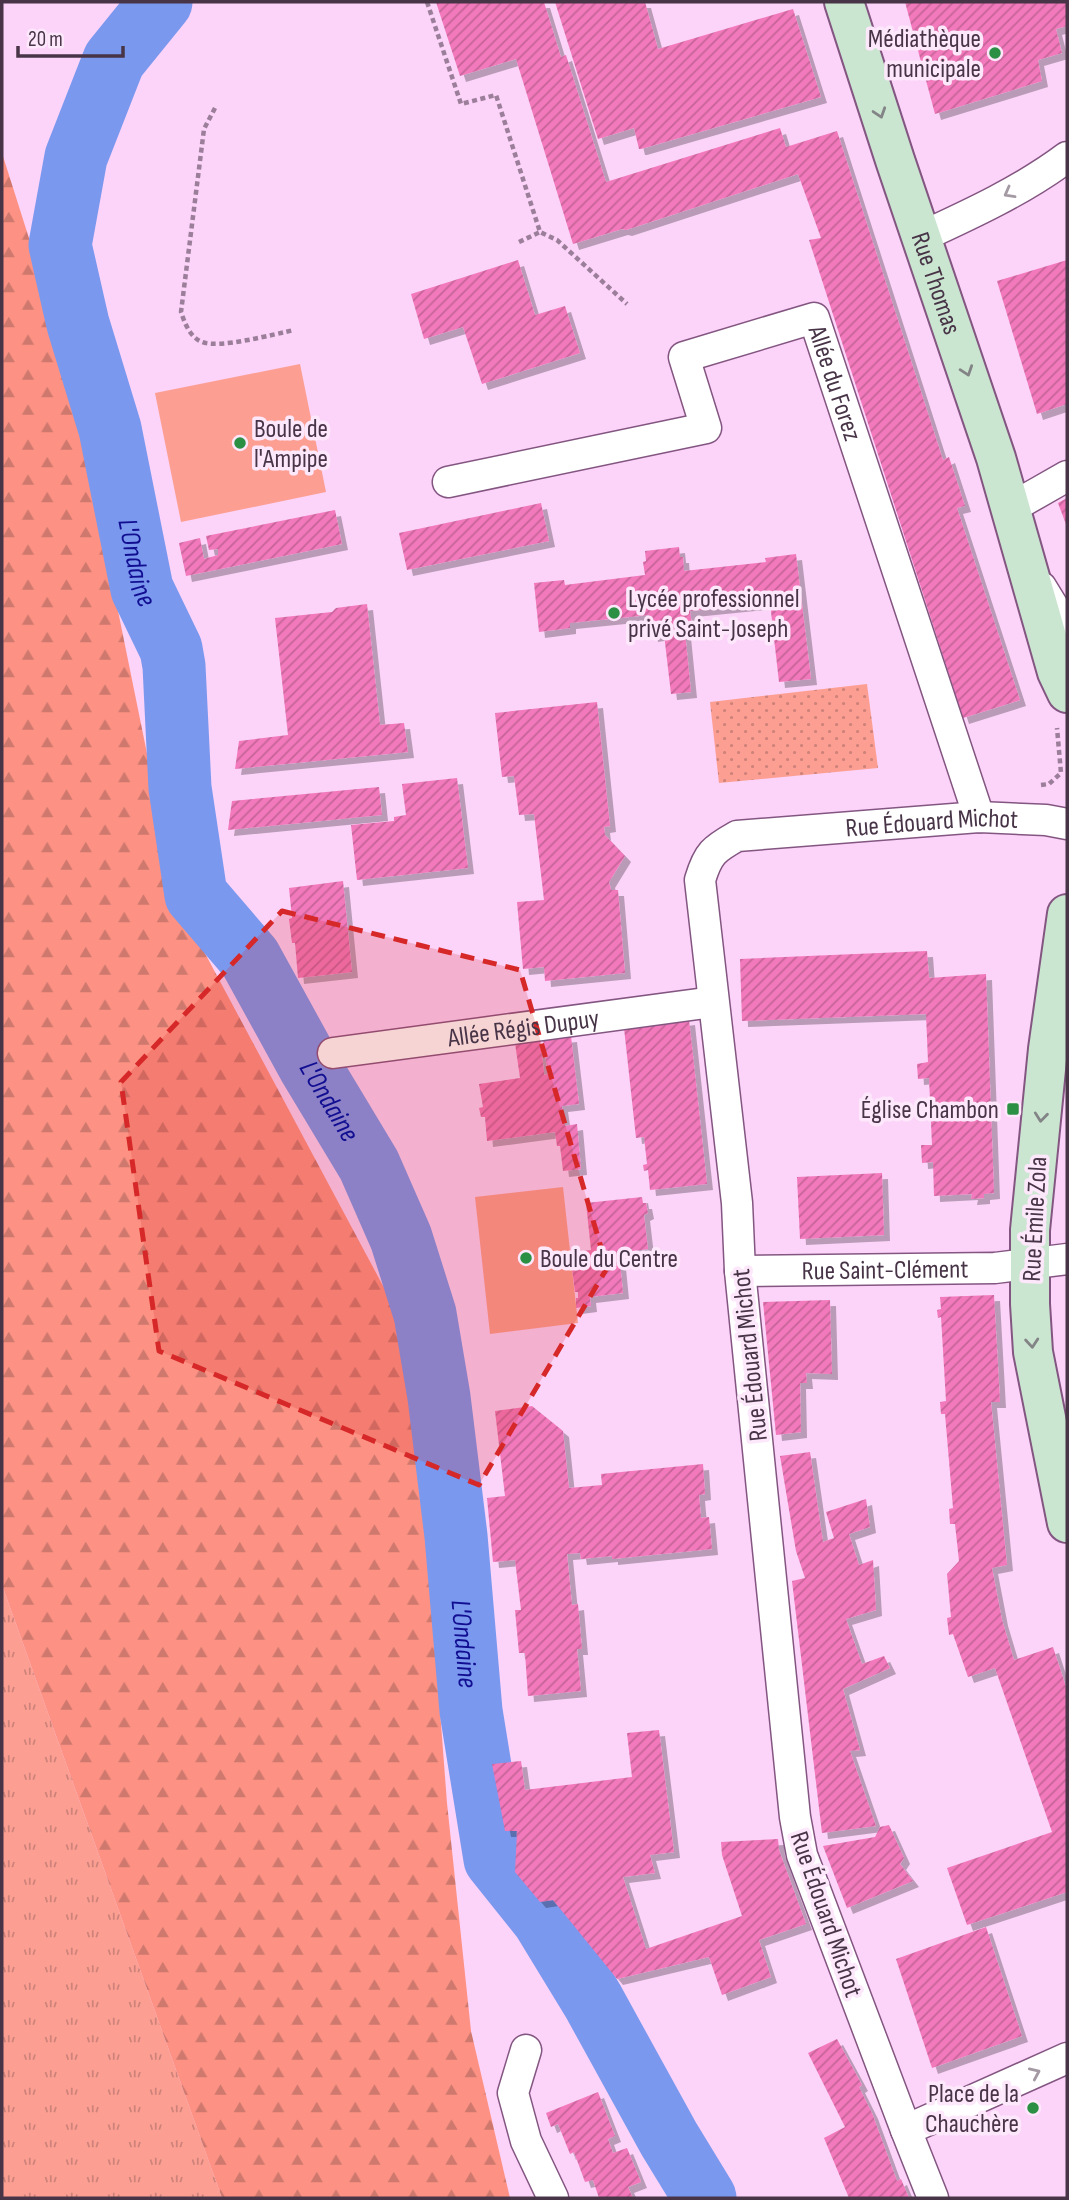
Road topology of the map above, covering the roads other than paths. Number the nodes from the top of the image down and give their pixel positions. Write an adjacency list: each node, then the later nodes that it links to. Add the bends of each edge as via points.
1 (844, 2): 3 (main road, Rue Thomas, one-way to 3)
2 (1067, 157): 3 (street, one-way to 3, via 1046,173)
3 (921, 237): 6 (main road, Rue Thomas, one-way to 6)
4 (1067, 476): 6 (street)
5 (448, 481): 10 (street, Allée du Forez, via 706,428 684,357 814,318)
6 (1011, 508): 7 (main road, Rue Thomas)
7 (1027, 566): 8 (street); 9 (main road)
8 (1067, 629)
9 (1067, 693)
10 (979, 817): 11 (street, Rue Édouard Michot); 13 (street, Rue Édouard Michot, via 737,836 714,849 700,880)
11 (1067, 824)
12 (1067, 914): 16 (main road, Rue Émile Zola, one-way to 16, via 1048,1049)
13 (713, 1002): 14 (street, Allée Régis Dupuy); 17 (street, Rue Édouard Michot, via 737,1203)
14 (333, 1053)
15 (1067, 1259): 16 (street, Rue Saint-Clément)
16 (1030, 1263): 17 (street, Rue Saint-Clément, via 995,1268); 18 (main road, Rue Émile Zola, one-way to 18, via 1033,1352)
17 (740, 1271): 21 (street, Rue Édouard Michot, via 802,1856)
18 (1067, 1523)
19 (526, 2050): 22 (street, via 513,2093 526,2141)
20 (1067, 2058): 21 (street, one-way to 20)
21 (906, 2130): 23 (street, Rue Édouard Michot)
22 (553, 2198)
23 (933, 2198)

